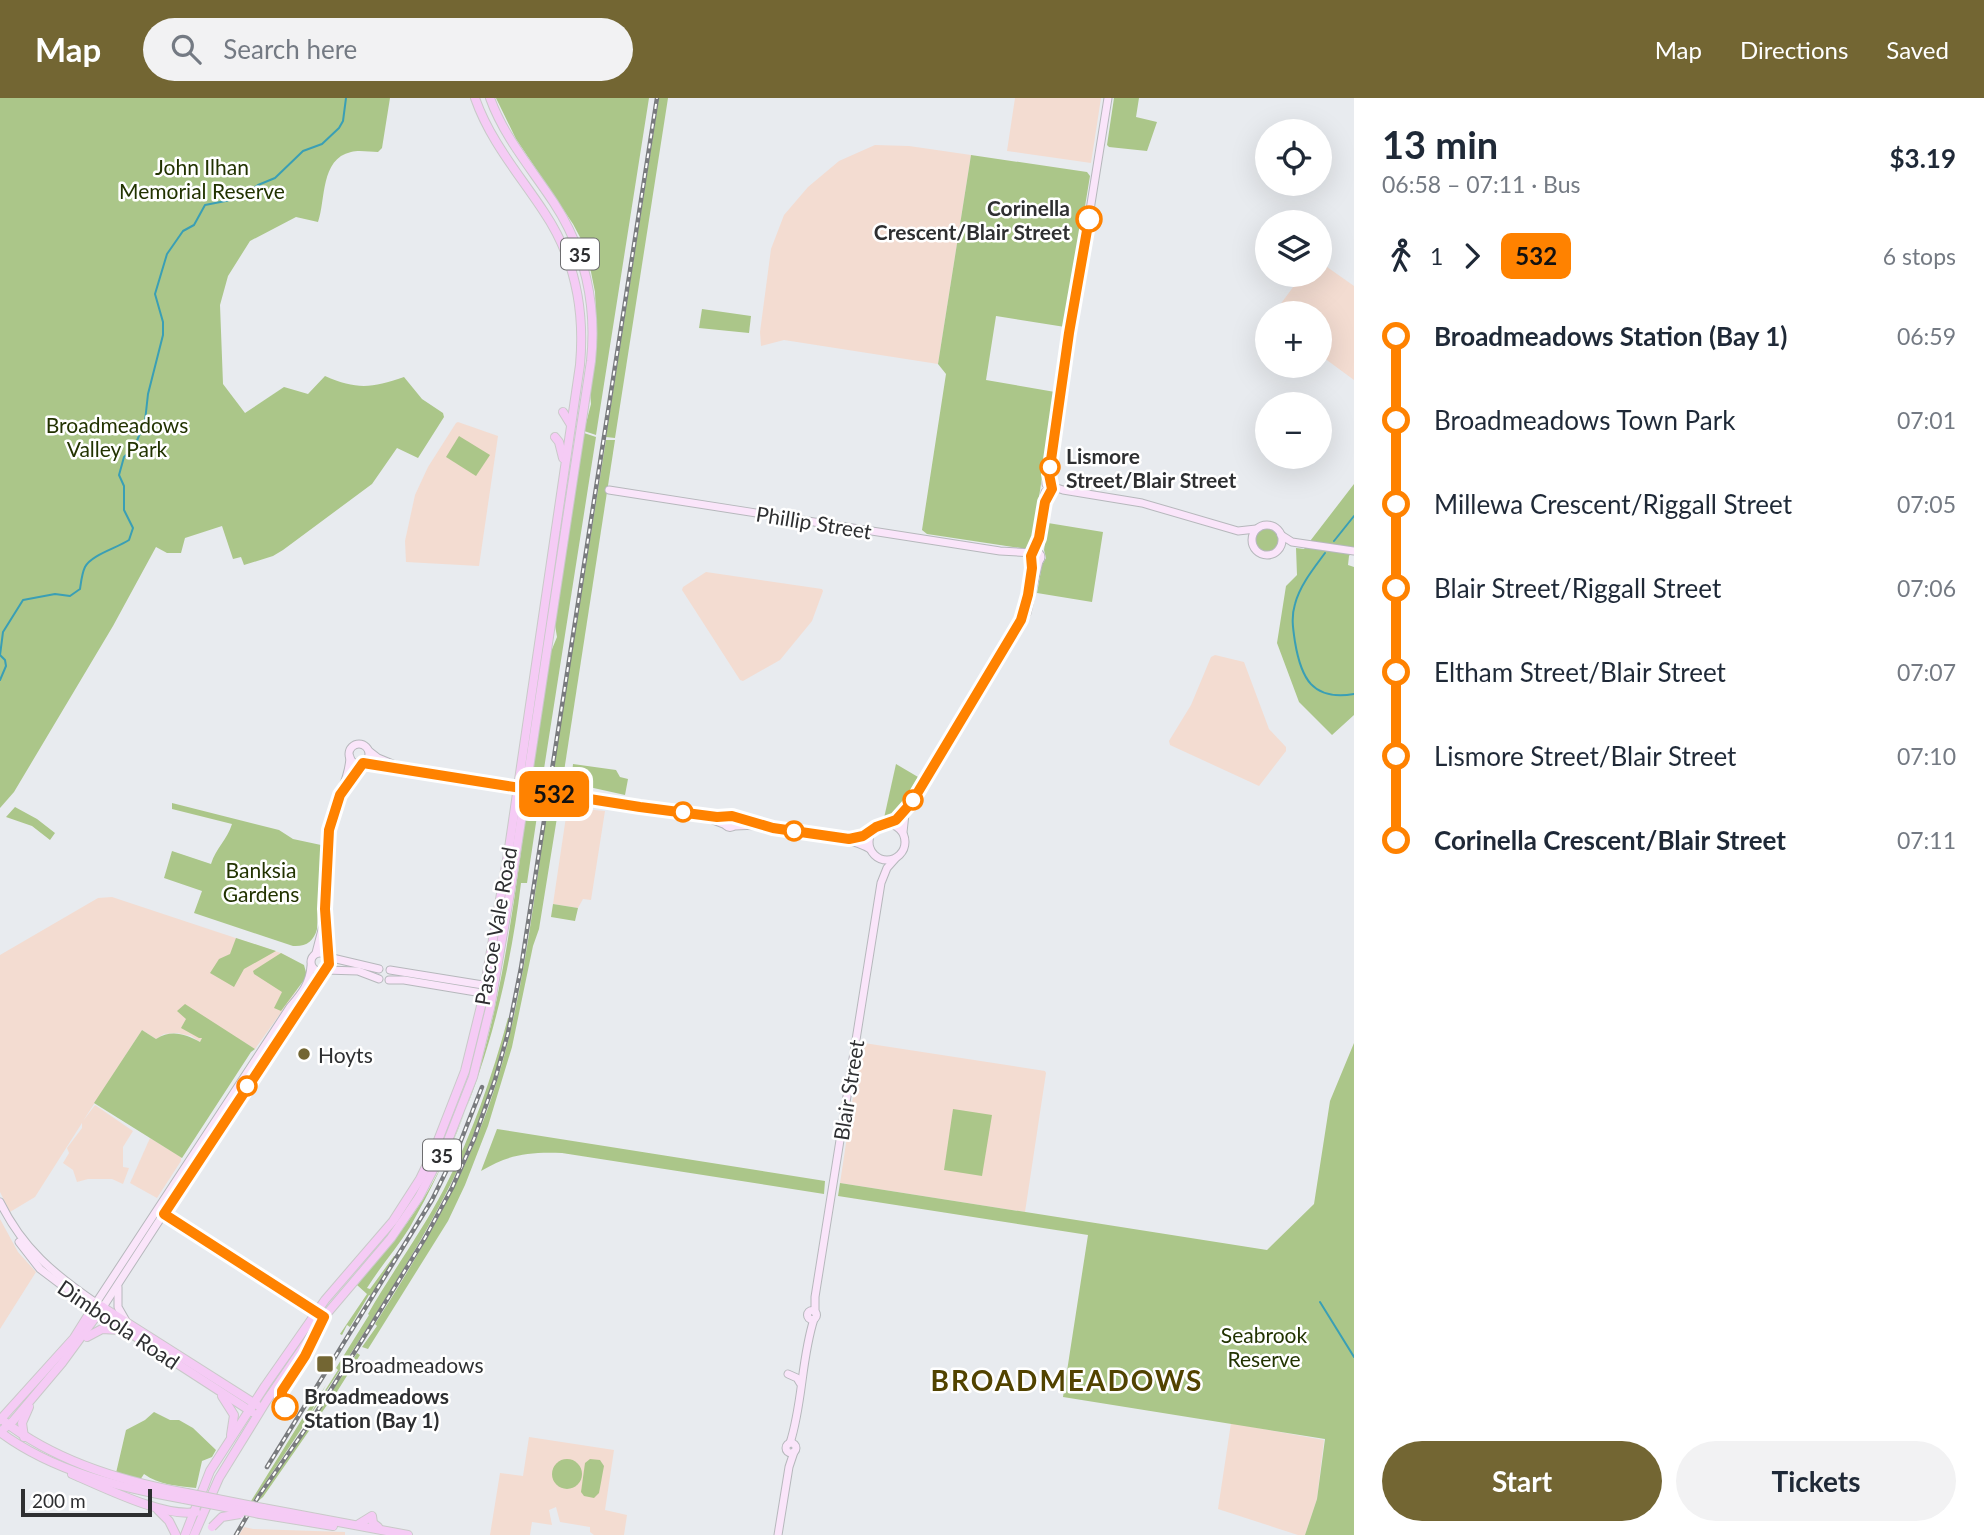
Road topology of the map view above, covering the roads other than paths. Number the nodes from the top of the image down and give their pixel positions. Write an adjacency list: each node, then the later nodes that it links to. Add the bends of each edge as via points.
1 (475, 98): 5 (main road, Pascoe Vale Road / 35, via 500,149 554,226 572,268 582,336)
2 (489, 98): 18 (main road, Pascoe Vale Road / 35, via 509,138 569,229 587,278 592,308 591,361)
3 (1108, 98): 8 (street)
4 (563, 412): 5 (main road)
5 (571, 425): 7 (main road, Pascoe Vale Road / 35)
6 (555, 437): 7 (main road)
7 (564, 468): 19 (main road, Pascoe Vale Road / 35)
8 (1049, 488): 11 (street, via 1142,503); 17 (street)
9 (609, 490): 17 (street, Phillip Street)
10 (1256, 529): 11 (street); 12 (street, via 1272,526); 13 (street)
11 (1238, 531): 13 (street)
12 (1281, 535): 14 (street); 15 (street)
13 (1252, 544): 15 (street, via 1266,556)
14 (1303, 544): 15 (street); 16 (street)
15 (1280, 549)
16 (1354, 551)
17 (1035, 556): 25 (street, via 1021,620)
18 (541, 695): 19 (main road, via 535,696); 33 (main road, Pascoe Vale Road / 35)
19 (524, 746): 34 (main road, Pascoe Vale Road / 35)
20 (369, 751): 21 (street, via 355,745); 22 (street); 23 (street)
21 (350, 757): 22 (street); 24 (street)
22 (363, 763): 23 (street); 24 (street)
23 (414, 772): 29 (street, bridge)
24 (340, 795): 35 (street, via 329,830)
25 (912, 802): 26 (street); 28 (street)
26 (888, 824): 27 (street); 28 (street)
27 (872, 832): 29 (street); 30 (street)
28 (902, 832): 31 (street, via 904,849)
29 (849, 839): 30 (street)
30 (872, 852): 31 (street, via 884,860); 32 (street, Blair Street, via 880,867)
31 (895, 859): 32 (street, Blair Street)
32 (881, 883): 81 (street, Blair Street)
33 (510, 893): 34 (main road); 44 (main road, Pascoe Vale Road / 35)
34 (499, 901): 44 (main road, Pascoe Vale Road / 35)
35 (325, 909): 36 (street); 37 (street)
36 (316, 953): 37 (street); 38 (street)
37 (328, 957): 39 (street); 40 (street)
38 (311, 966): 40 (street); 46 (street, via 306,987)
39 (379, 969): 41 (street); 42 (street)
40 (324, 970): 42 (street, via 358,971); 46 (street)
41 (390, 970): 43 (street); 44 (street)
42 (379, 979): 43 (street)
43 (389, 980): 44 (street)
44 (489, 990): 62 (main road, Pascoe Vale Road / 35, via 459,1089 420,1179 393,1221 325,1300)
45 (2, 1206): 47 (street, Dimboola Road)
46 (160, 1211): 48 (street); 49 (street)
47 (45, 1269): 50 (street, Dimboola Road); 51 (street, Dimboola Road)
48 (119, 1283): 52 (street); 53 (street, via 117,1304)
49 (108, 1284): 50 (street, via 94,1293); 52 (street)
50 (77, 1290): 52 (street, Dimboola Road)
51 (80, 1299): 52 (street, Dimboola Road); 54 (street)
52 (98, 1308): 53 (main road, Dimboola Road); 54 (main road); 55 (main road, Dimboola Road); 56 (main road)
53 (126, 1321): 62 (main road, Dimboola Road)
54 (82, 1327): 57 (main road)
55 (127, 1332): 56 (main road, via 102,1329); 58 (main road, Dimboola Road)
56 (81, 1341): 57 (main road)
57 (54, 1369): 59 (main road); 61 (main road)
58 (216, 1389): 62 (main road, Dimboola Road); 67 (main road, via 234,1415)
59 (35, 1395): 64 (main road); 66 (main road, via 22,1423)
60 (0, 1408): 61 (main road)
61 (12, 1408): 63 (main road)
62 (256, 1409): 67 (main road, Pascoe Vale Road / 35); 72 (main road, Pascoe Vale Road / 35)
63 (0, 1419): 64 (main road)
64 (9, 1425): 65 (main road); 66 (main road)
65 (0, 1432): 69 (main road)
66 (24, 1437): 68 (main road)
67 (229, 1441): 75 (main road, Pascoe Vale Road / 35)
68 (49, 1449): 70 (main road); 71 (main road, via 120,1478)
69 (40, 1457): 70 (main road); 73 (main road, via 58,1469)
70 (78, 1471): 71 (main road, via 123,1486)
71 (185, 1496): 74 (main road, bridge)
72 (208, 1501): 75 (main road); 80 (main road, Pascoe Vale Road / 35)
73 (151, 1506): 75 (main road); 78 (main road)
74 (262, 1511): 76 (main road, bridge, via 227,1515); 77 (main road); 77 (main road)
75 (192, 1513): 79 (main road, Pascoe Vale Road / 35)
76 (210, 1531)
77 (406, 1534)
78 (176, 1535)
79 (185, 1535)
80 (194, 1535)
81 (778, 1535)

